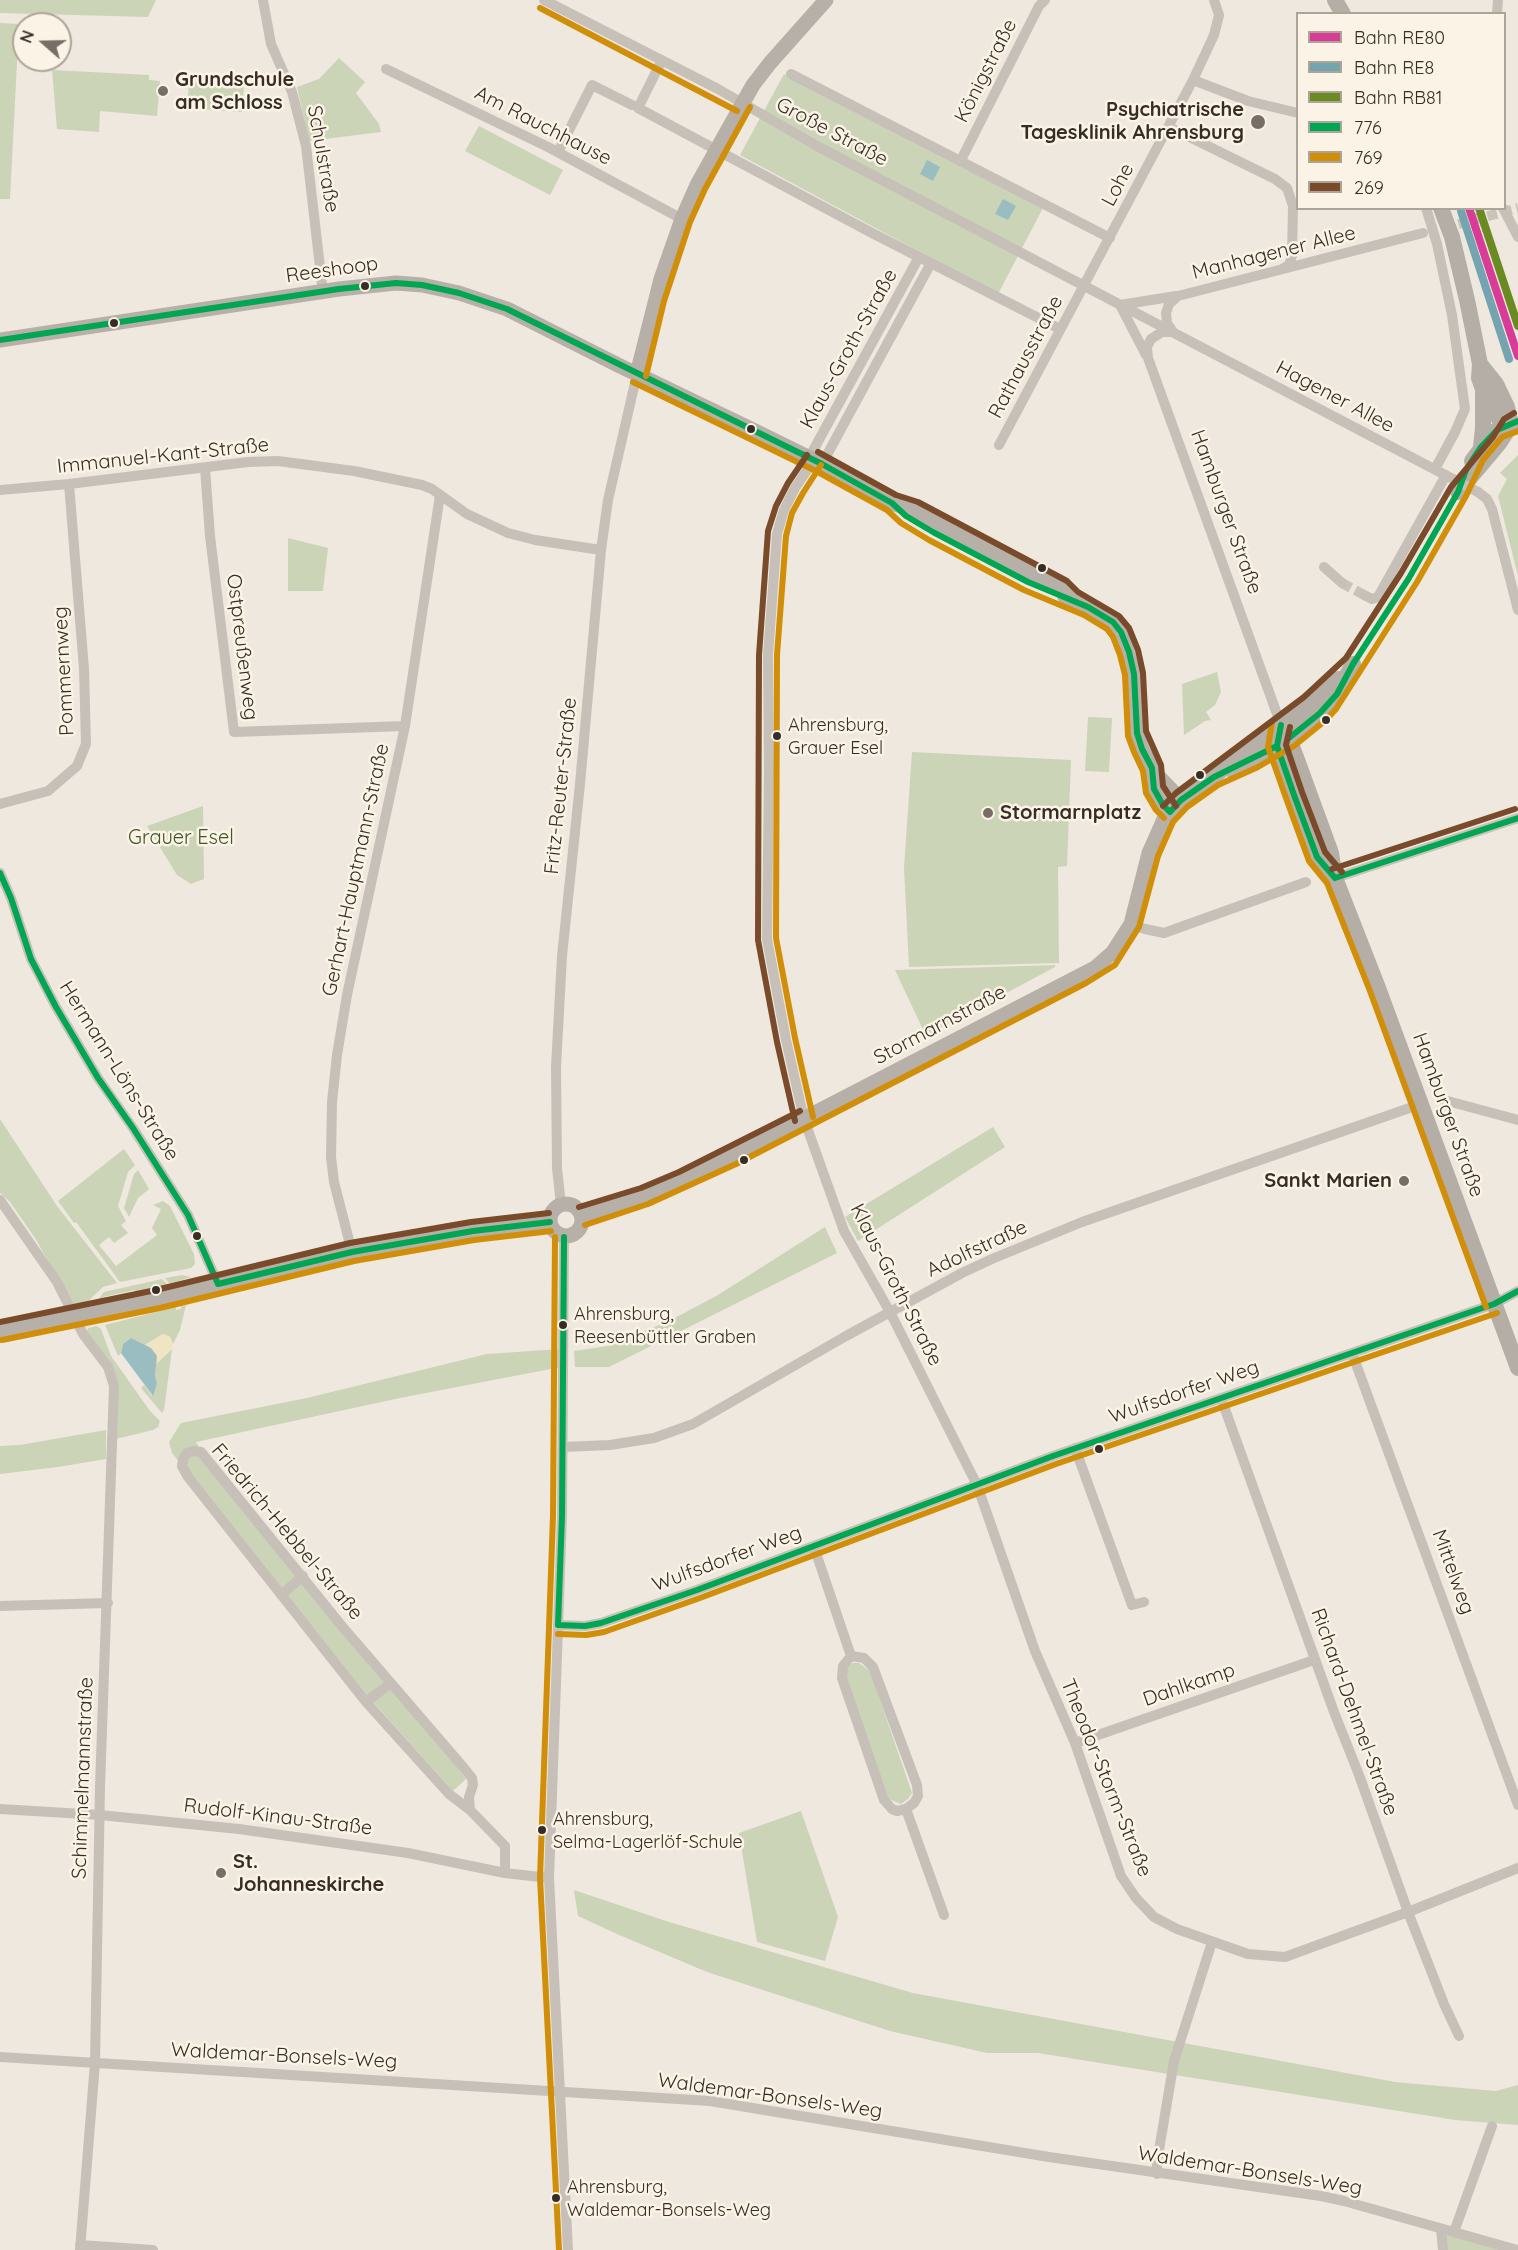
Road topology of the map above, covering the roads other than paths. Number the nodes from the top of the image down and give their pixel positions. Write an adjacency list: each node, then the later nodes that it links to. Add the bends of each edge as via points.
1 (263, 0): 27 (street, Schulstraße, via 271,44 292,92 306,146)
2 (544, 0): 6 (street, Große Straße)
3 (1214, 0): 9 (street, Lohe, via 1219,15 1214,35)
4 (824, 1): 10 (street, via 770,63)
5 (1042, 3): 16 (street, Königstraße)
6 (662, 60): 10 (street, Große Straße); 14 (street, via 638,108)
7 (386, 69): 15 (street, Am Rauchhause)
8 (791, 74): 16 (street, Große Straße)
9 (1193, 80): 12 (street, via 1248,101); 13 (street, Lohe)
10 (742, 103): 14 (street); 26 (street, Große Straße)
11 (632, 105): 15 (street, via 592,85)
12 (1296, 113)
13 (1169, 127): 17 (street, via 1275,178); 23 (street, Lohe)
14 (716, 150): 20 (street); 24 (street)
15 (558, 152): 20 (street, Am Rauchhause)
16 (961, 160): 23 (street, Große Straße)
17 (1295, 195): 25 (street, via 1292,259)
18 (1426, 210): 21 (street)
19 (1504, 210): 22 (street)
20 (682, 219): 35 (street, via 661,279)
21 (1430, 229): 25 (street, Manhagener Allee); 34 (main road, via 1456,251); 42 (street, via 1452,315 1465,409)
22 (1516, 231)
23 (1110, 238): 26 (street, Lohe)
24 (926, 261): 30 (street); 40 (street, Klaus-Groth-Straße)
25 (1282, 269): 28 (street, Manhagener Allee)
26 (1086, 287): 29 (street, Große Straße); 30 (street, Rathausstraße)
27 (323, 293): 32 (street, Reeshoop); 35 (street, Reeshoop, via 396,283 459,293 507,309)
28 (1182, 295): 29 (street); 31 (street, Manhagener Allee, via 1171,301 1166,313 1168,326)
29 (1120, 305): 31 (street, Hagener Allee); 33 (street, Hamburger Straße)
30 (1060, 329): 38 (street, Rathausstraße)
31 (1176, 334): 33 (street, via 1165,331 1154,336 1147,347); 42 (street, Hagener Allee)
32 (0, 340)
33 (1148, 358): 53 (street, Hamburger Straße)
34 (1480, 364): 36 (main road); 37 (main road, via 1500,391)
35 (637, 374): 40 (street, Reeshoop); 47 (street, Fritz-Reuter-Straße, via 608,500)
36 (1483, 389): 37 (main road, via 1499,418); 39 (main road)
37 (1511, 425): 39 (main road, via 1497,430); 39 (main road, via 1458,492)
38 (999, 445)
39 (1481, 447)
40 (815, 461): 54 (street, Reeshoop, via 1062,589 1113,622 1124,638 1134,674 1137,733); 65 (street, Klaus-Groth-Straße, via 795,488 777,534 768,655 767,939)
41 (205, 468): 44 (street, Immanuel-Kant-Straße); 46 (street, Immanuel-Kant-Straße, via 248,462 294,463 398,479); 52 (street, Ostpreußenweg, via 234,732)
42 (1435, 469): 43 (street, Hagener Allee)
43 (1450, 477): 50 (street, via 1378,597); 51 (street, Hagener Allee, bridge, via 1478,492 1492,509)
44 (69, 484): 45 (street, Immanuel-Kant-Straße); 56 (street, Pommernweg, via 86,744 77,766 48,791)
45 (0, 490)
46 (440, 495): 47 (street, Immanuel-Kant-Straße, via 467,514 508,533); 52 (street, Gerhart-Hauptmann-Straße)
47 (602, 550): 68 (street, Fritz-Reuter-Straße, via 562,956 556,1067)
48 (1324, 567): 49 (street)
49 (1342, 583)
50 (1364, 595)
51 (1518, 610)
52 (405, 726): 72 (street, Gerhart-Hauptmann-Straße, via 347,995 332,1102 334,1182)
53 (1282, 736): 55 (street, Stormarnstraße, via 1254,759 1214,777); 60 (main road, Hamburger Straße, via 1317,857)
54 (1152, 768): 55 (street); 57 (street, via 1154,789)
55 (1181, 800): 57 (street, Stormarnstraße)
56 (0, 804)
57 (1170, 812): 62 (street, Stormarnstraße, via 1149,853)
58 (1518, 818): 60 (street)
59 (0, 873): 73 (street, Hermann-Löns-Straße, via 31,959 56,1007 188,1215)
60 (1335, 878): 64 (main road, Hamburger Straße)
61 (1305, 882): 62 (street, via 1164,933)
62 (1131, 924): 65 (street, Stormarnstraße, via 1108,958 1092,970)
63 (1440, 1099): 66 (street)
64 (1421, 1104): 75 (main road, Hamburger Straße); 76 (street, Adolfstraße, via 1082,1222 962,1273)
65 (804, 1119): 69 (street, Stormarnstraße, via 683,1180); 76 (street, Klaus-Groth-Straße, via 844,1231)
66 (1518, 1120)
67 (0, 1200): 77 (street, Schimmelmannstraße, via 57,1282)
68 (561, 1205): 69 (street, via 573,1206); 70 (street, via 552,1211)
69 (582, 1216): 71 (street, via 579,1230)
70 (550, 1222): 71 (street, via 555,1233); 72 (street)
71 (564, 1237): 82 (street)
72 (352, 1252): 73 (street)
73 (218, 1284): 77 (street)
74 (1518, 1291): 75 (street, Wulfsdorfer Weg)
75 (1494, 1304): 79 (street, Wulfsdorfer Weg); 80 (main road, Hamburger Straße)
76 (890, 1312): 82 (street, Adolfstraße, via 693,1424 654,1438); 84 (street, Klaus-Groth-Straße)
77 (74, 1318): 78 (street); 89 (street, Schimmelmannstraße, via 108,1367 114,1386)
78 (0, 1332)
79 (1352, 1353): 81 (street, Wulfsdorfer Weg); 97 (street, Mittelweg)
80 (1518, 1368)
81 (1221, 1398): 83 (street, Wulfsdorfer Weg); 93 (street, Richard-Dehmel-Straße)
82 (563, 1447): 91 (street)
83 (1075, 1448): 84 (street, Wulfsdorfer Weg); 88 (street, via 1132,1605)
84 (977, 1485): 85 (street, Wulfsdorfer Weg); 96 (street, Theodor-Storm-Straße, via 1035,1651)
85 (814, 1547): 91 (street, Wulfsdorfer Weg, via 601,1623); 92 (street)
86 (303, 1576): 87 (street); 87 (street, Friedrich-Hebbel-Straße, via 201,1452 187,1453 182,1466 188,1477); 94 (street, Friedrich-Hebbel-Straße)
87 (281, 1595): 95 (street, Friedrich-Hebbel-Straße)
88 (1144, 1602)
89 (108, 1603): 90 (street); 101 (street, Schimmelmannstraße)
90 (0, 1606)
91 (558, 1625): 104 (street)
92 (851, 1656): 99 (street, via 843,1666 842,1678 884,1800 892,1809); 99 (street, via 864,1658 873,1667 917,1785 918,1796)
93 (1314, 1660): 96 (street, Dahlkamp); 105 (street, Richard-Dehmel-Straße)
94 (391, 1683): 95 (street); 100 (street, Friedrich-Hebbel-Straße, via 472,1778)
95 (366, 1702): 100 (street, Friedrich-Hebbel-Straße, via 449,1794)
96 (1075, 1743): 107 (street, Theodor-Storm-Straße, via 1121,1876 1136,1898 1154,1917)
97 (1518, 1805)
98 (0, 1809): 101 (street, Rudolf-Kinau-Straße)
99 (906, 1809): 106 (street)
100 (470, 1810): 103 (street, Friedrich-Hebbel-Straße, via 505,1846)
101 (100, 1815): 103 (street, Rudolf-Kinau-Straße, via 324,1840); 110 (street, Schimmelmannstraße)
102 (1518, 1868): 105 (street, Theodor-Storm-Straße)
103 (505, 1873): 104 (street, Rudolf-Kinau-Straße)
104 (549, 1878): 111 (street)
105 (1408, 1912): 107 (street, Theodor-Storm-Straße, via 1284,1957 1248,1954); 108 (street, Richard-Dehmel-Straße)
106 (944, 1915)
107 (1212, 1942): 113 (street, via 1174,2061)
108 (1459, 2036)
109 (0, 2056): 110 (street, Waldemar-Bonsels-Weg)
110 (95, 2064): 111 (street, Waldemar-Bonsels-Weg); 116 (street, Schimmelmannstraße)
111 (561, 2091): 113 (street, Waldemar-Bonsels-Weg, via 710,2101); 118 (street)
112 (1492, 2126): 115 (street)
113 (1157, 2174): 114 (street, Waldemar-Bonsels-Weg, via 1321,2196)
114 (1441, 2229): 115 (street, Waldemar-Bonsels-Weg); 119 (street)
115 (1454, 2232): 120 (street, Waldemar-Bonsels-Weg)
116 (80, 2248): 117 (street)
117 (153, 2250)
118 (568, 2250)
119 (1443, 2250)
120 (1517, 2250)

